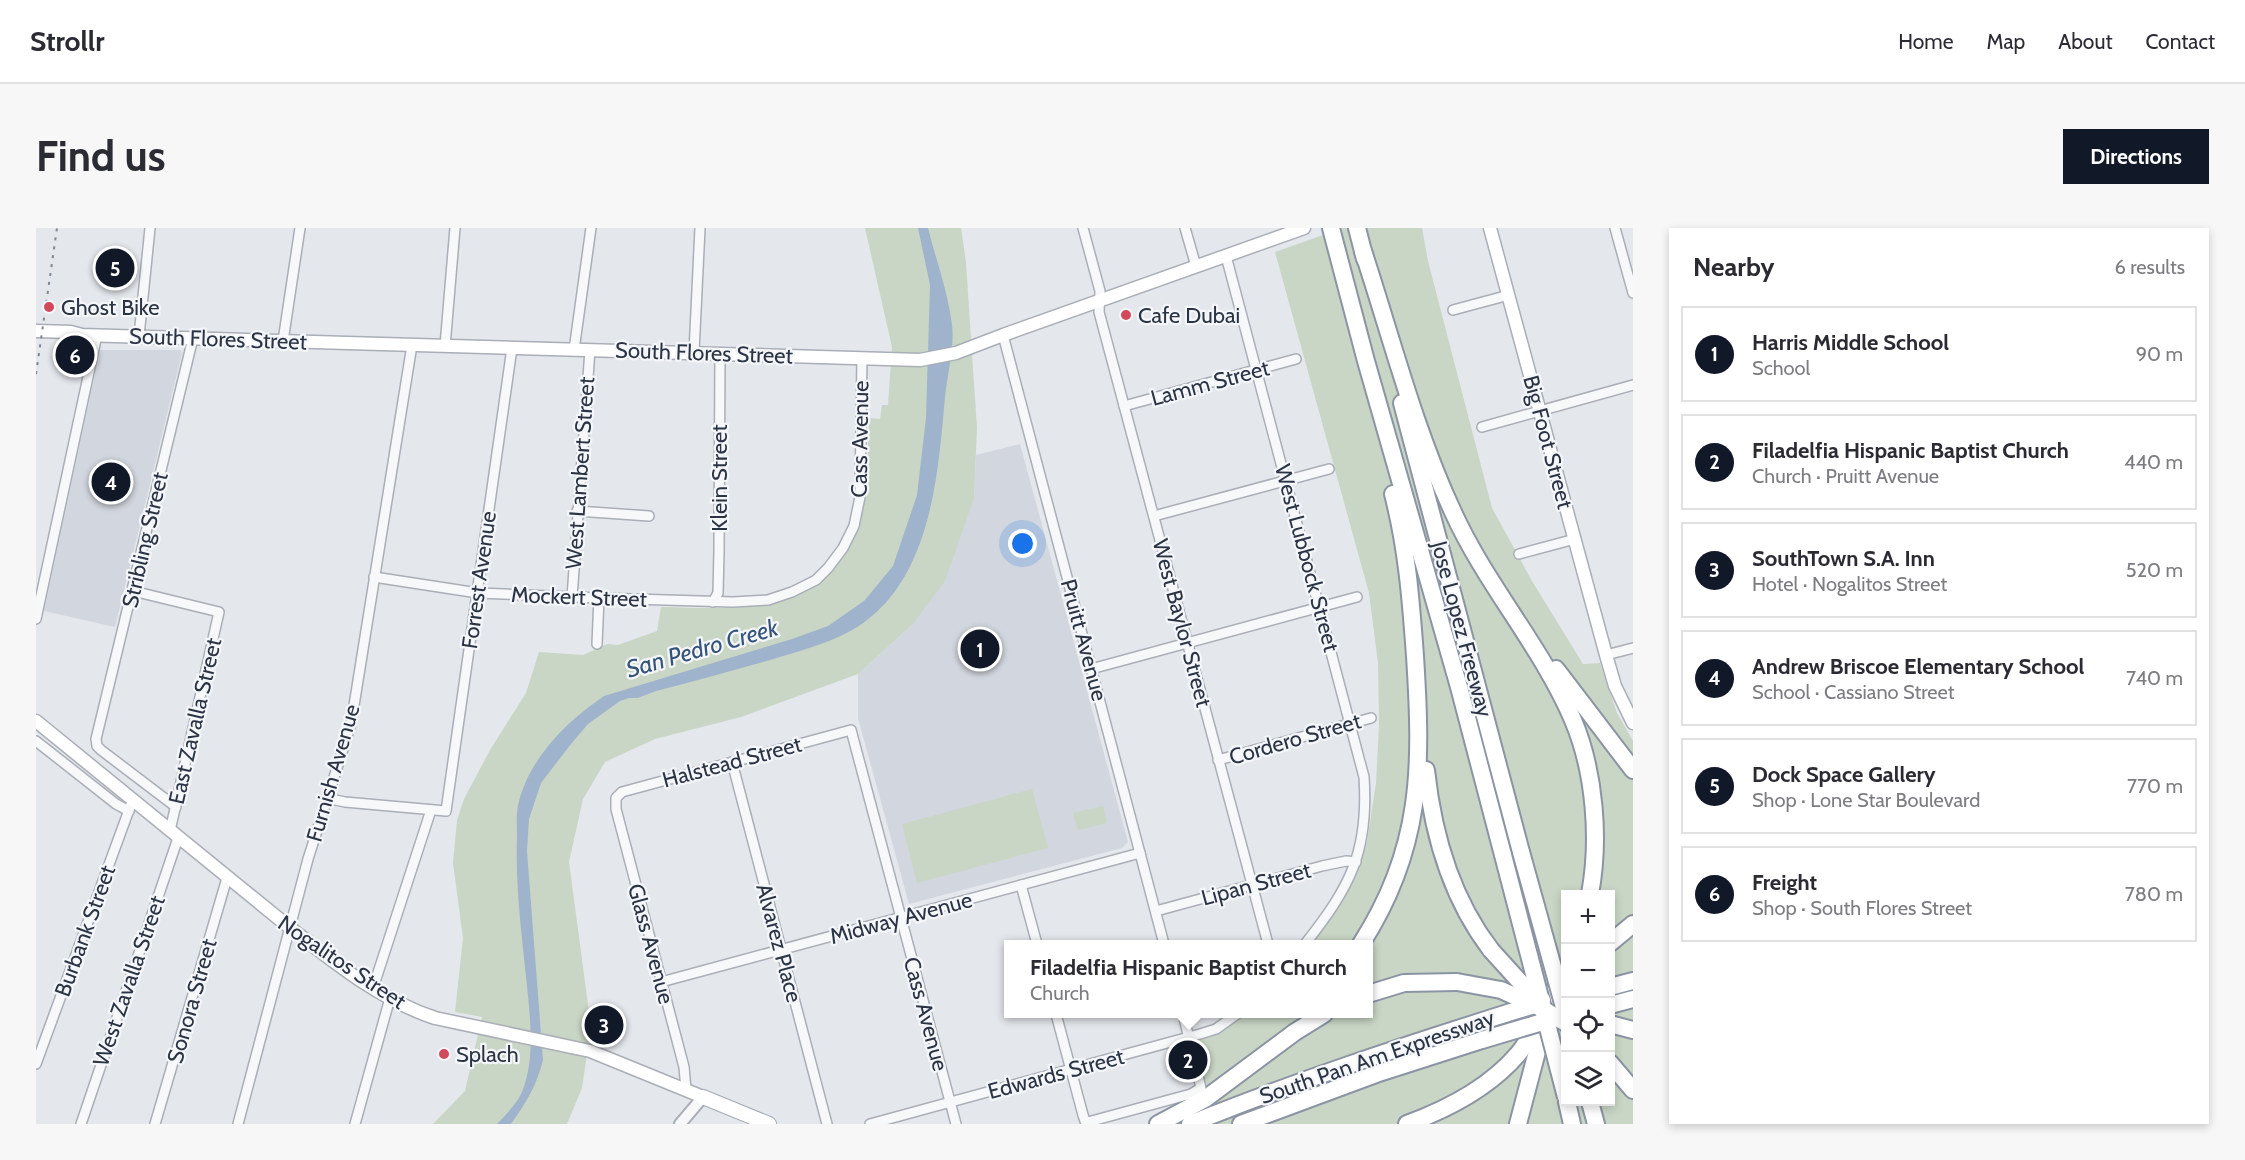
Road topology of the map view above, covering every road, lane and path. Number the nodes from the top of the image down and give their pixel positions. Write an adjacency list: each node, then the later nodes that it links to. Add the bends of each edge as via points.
1 (150, 228): 24 (street)
2 (300, 228): 27 (street)
3 (455, 228): 29 (street)
4 (591, 228): 31 (street)
5 (700, 228): 33 (street)
6 (1083, 228): 18 (street, West Baylor Street)
7 (1185, 228): 15 (street)
8 (1304, 228): 14 (main road, South Flores Street)
9 (1331, 228): 37 (highway)
10 (1357, 228): 13 (highway)
11 (1490, 228): 17 (main road, Big Foot Street)
12 (1615, 228): 16 (street)
13 (1363, 251): 55 (highway, via 1441,485 1466,539); 106 (highway, Jose Lopez Freeway, bridge)
14 (1226, 256): 15 (main road, South Flores Street); 38 (street, West Lubbock Street)
15 (1196, 266): 18 (main road, South Flores Street)
16 (1633, 293)
17 (1509, 295): 19 (street); 41 (main road, Big Foot Street)
18 (1100, 301): 23 (main road, South Flores Street); 40 (street, West Baylor Street, via 1099,312)
19 (1452, 310)
20 (36, 331): 21 (main road, South Flores Street)
21 (82, 335): 22 (main road, South Flores Street); 25 (main road, South Flores Street, via 70,339)
22 (97, 335): 24 (main road, South Flores Street); 59 (street)
23 (1003, 335): 35 (main road, South Flores Street, via 941,357 891,361); 64 (street, Pruitt Avenue)
24 (139, 336): 26 (main road, South Flores Street)
25 (36, 338)
26 (193, 339): 27 (main road, South Flores Street); 51 (street, Stribling Street)
27 (283, 340): 28 (main road, South Flores Street)
28 (412, 345): 29 (main road, South Flores Street); 50 (street, Furnish Avenue)
29 (444, 346): 30 (main road, South Flores Street)
30 (512, 348): 31 (main road, South Flores Street); 52 (street, Forrest Avenue)
31 (574, 350): 32 (main road, South Flores Street)
32 (590, 350): 33 (main road, South Flores Street); 45 (street, West Lambert Street)
33 (694, 352): 34 (main road, South Flores Street)
34 (720, 353): 35 (main road, South Flores Street); 57 (street, Klein Street, via 718,593)
35 (862, 358): 57 (street, Cass Avenue, via 860,497 854,526 843,548 816,580 780,597)
36 (1296, 359): 38 (street, Lamm Street)
37 (1366, 361): 65 (highway, via 1380,444 1407,557); 126 (highway, Jose Lopez Freeway, bridge, via 1459,687)
38 (1257, 370): 40 (street, Lamm Street); 44 (street, West Lubbock Street)
39 (1633, 386): 41 (street)
40 (1124, 406): 47 (street, West Baylor Street)
41 (1540, 411): 42 (street); 48 (main road, Big Foot Street)
42 (1482, 427)
43 (1329, 469): 44 (street)
44 (1286, 482): 47 (street); 58 (street, West Lubbock Street)
45 (577, 511): 46 (street); 53 (street, West Lambert Street)
46 (649, 516)
47 (1154, 516): 60 (street, West Baylor Street)
48 (1575, 539): 49 (street); 63 (main road, Big Foot Street)
49 (1519, 554)
50 (374, 577): 52 (street, Mockert Street); 75 (street, Furnish Avenue, via 351,724)
51 (132, 591): 78 (street, Stribling Street, via 97,741 101,750); 78 (street, East Zavalla Street, via 219,612)
52 (477, 593): 53 (street, Mockert Street); 79 (street, Forrest Avenue, via 446,811)
53 (572, 597): 56 (street, Mockert Street)
54 (1357, 597): 58 (street)
55 (1501, 597): 74 (highway); 87 (highway, via 1574,721 1584,752 1594,807)
56 (599, 598): 57 (street, Mockert Street); 61 (street, West Lambert Street)
57 (713, 602)
58 (1320, 607): 60 (street); 69 (street, West Lubbock Street)
59 (36, 619)
60 (1188, 642): 64 (street); 72 (street, West Baylor Street)
61 (597, 644)
62 (1633, 648): 63 (street)
63 (1606, 656): 68 (main road, Big Foot Street)
64 (1091, 669): 82 (street, Pruitt Avenue)
65 (1418, 703): 96 (highway, via 1419,769 1412,821 1389,891); 109 (highway, bridge, via 1438,840 1460,902 1474,928 1520,982 1543,1000)
66 (1371, 718): 69 (street, Cordero Street)
67 (36, 721): 77 (main road, Nogalitos Street)
68 (1633, 723)
69 (1351, 724): 72 (street, Cordero Street); 83 (street, West Lubbock Street, via 1366,799)
70 (851, 730): 73 (street, Halstead Street); 89 (street, Cass Avenue)
71 (36, 741): 80 (street)
72 (1218, 760): 86 (street, West Baylor Street)
73 (732, 762): 76 (street, Halstead Street, via 622,792); 98 (street, Alvarez Place)
74 (1633, 770)
75 (326, 798): 79 (street); 91 (street, Furnish Avenue)
76 (616, 798): 101 (street, Glass Avenue)
77 (133, 799): 80 (street, Burbank Street); 81 (main road, Nogalitos Street)
78 (176, 807): 81 (street, East Zavalla Street)
79 (431, 810): 103 (street)
80 (129, 812): 122 (street, Burbank Street)
81 (174, 835): 84 (main road, Nogalitos Street); 134 (street, West Zavalla Street)
82 (1140, 853): 85 (street, Midway Avenue); 88 (street, Pruitt Avenue)
83 (1356, 862): 86 (street, Lipan Street, via 1322,866); 95 (street)
84 (227, 878): 91 (main road, Nogalitos Street); 135 (street, Sonora Street)
85 (1021, 885): 89 (street, Midway Avenue); 92 (street)
86 (1252, 886): 88 (street, Lipan Street); 94 (street, West Baylor Street)
87 (1590, 890)
88 (1156, 911): 93 (street, Pruitt Avenue)
89 (900, 918): 98 (street, Midway Avenue); 130 (street, Cass Avenue)
90 (1633, 924): 97 (highway)
91 (289, 927): 103 (main road, Nogalitos Street); 136 (street, Furnish Avenue)
92 (1036, 940)
93 (1163, 940)
94 (1267, 940)
95 (1308, 940)
96 (1364, 940)
97 (1615, 940)
98 (780, 950): 101 (street, Midway Avenue); 140 (street, Alvarez Place)
99 (1561, 979): 146 (highway, via 1531,1036 1501,1072 1465,1099)
100 (1633, 981): 102 (highway)
101 (661, 982): 127 (street, Glass Avenue, via 684,1067)
102 (1615, 985)
103 (373, 988): 105 (main road, Nogalitos Street)
104 (1373, 992): 110 (highway, bridge, via 1404,983 1457,982 1500,990 1539,1007)
105 (390, 998): 127 (main road, Nogalitos Street, via 418,1012 590,1052); 137 (street)
106 (1562, 998)
107 (1633, 999): 108 (highway)
108 (1615, 1004)
109 (1561, 1007)
110 (1561, 1009)
111 (1561, 1009): 144 (highway, South Pan Am Expressway, bridge, via 1511,1012 1285,1086)
112 (1561, 1010): 145 (highway, South Pan Am Expressway, bridge)
113 (1561, 1014): 147 (highway, via 1539,1044)
114 (1057, 1018): 124 (street)
115 (1184, 1018): 121 (street)
116 (1232, 1018): 121 (street, Edwards Street, via 1216,1029)
117 (1300, 1018): 125 (highway)
118 (1318, 1018): 125 (highway)
119 (1615, 1025): 120 (highway)
120 (1633, 1030)
121 (1189, 1038): 124 (street, Edwards Street); 124 (street, via 1201,1088 1144,1108 1085,1121)
122 (36, 1064)
123 (1615, 1068): 128 (highway)
124 (1071, 1070): 130 (street, Edwards Street)
125 (1245, 1071): 143 (highway, via 1205,1099)
126 (1561, 1079)
127 (686, 1090): 129 (main road, Nogalitos Street)
128 (1633, 1090)
129 (703, 1097): 133 (main road, Nogalitos Street); 138 (street)
130 (950, 1103): 141 (street, Edwards Street); 142 (street, Cass Avenue)
131 (1568, 1106): 148 (highway, Jose Lopez Freeway)
132 (1591, 1106): 149 (highway)
133 (740, 1118): 139 (main road, Nogalitos Street)
134 (81, 1124)
135 (155, 1124)
136 (238, 1124)
137 (355, 1124)
138 (680, 1124)
139 (769, 1124)
140 (826, 1124)
141 (870, 1124)
142 (956, 1124)
143 (1158, 1124)
144 (1190, 1124)
145 (1241, 1124)
146 (1407, 1124)
147 (1518, 1124)
148 (1572, 1124)
149 (1596, 1124)

